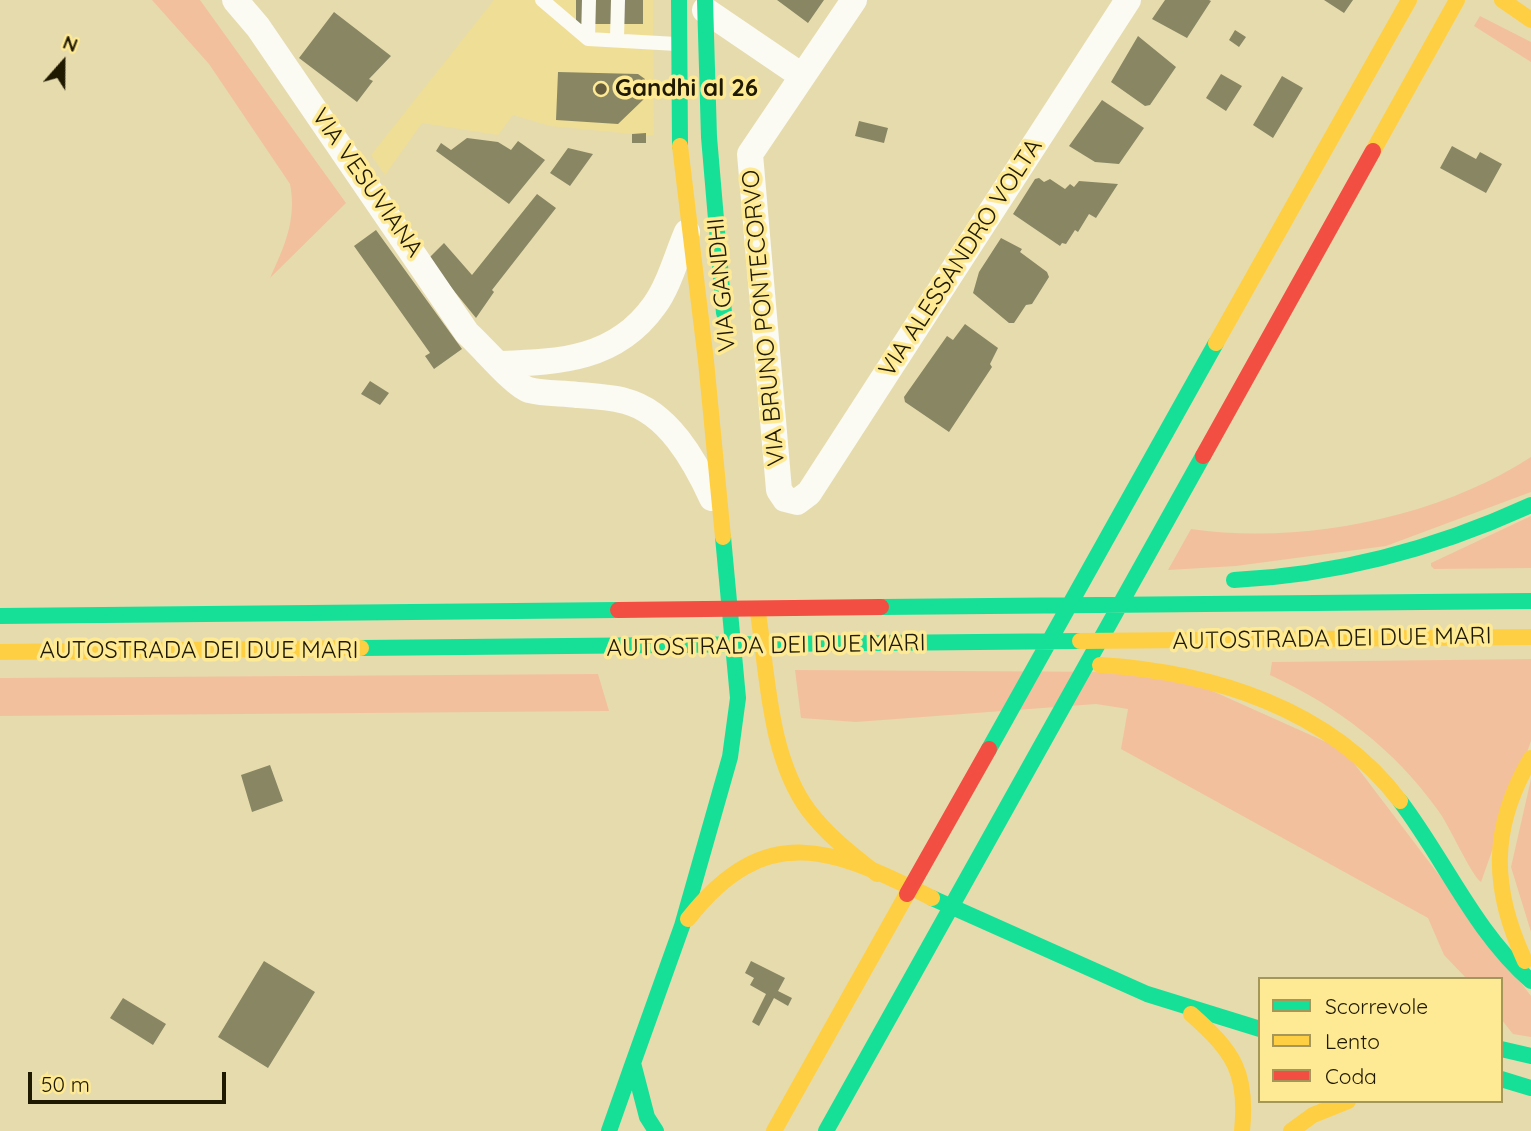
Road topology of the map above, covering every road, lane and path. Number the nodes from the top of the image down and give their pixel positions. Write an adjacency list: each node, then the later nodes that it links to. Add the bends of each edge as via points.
1 (235, 0): 19 (street, VIA VESUVIANA, via 266,38 467,333)
2 (542, 0): 13 (lane)
3 (589, 0): 13 (lane)
4 (618, 0): 14 (lane)
5 (678, 0): 15 (main road, VIA GANDHI)
6 (854, 0): 16 (street, VIA BRUNO PONTECORVO)
7 (1128, 0): 20 (street, VIA ALESSANDRO VOLTA, via 809,493 797,502)
8 (1409, 0): 51 (main road)
9 (1457, 0): 52 (main road)
10 (1502, 0): 12 (main road)
11 (705, 5): 16 (street); 18 (main road, VIA GANDHI, via 709,137)
12 (1531, 20)
13 (588, 39): 14 (lane)
14 (617, 39): 15 (lane)
15 (678, 44): 17 (main road, VIA GANDHI, via 680,160)
16 (802, 76): 20 (street, VIA BRUNO PONTECORVO, via 750,154 779,490)
17 (687, 232): 19 (street, via 656,304 612,346 558,362); 22 (main road, VIA GANDHI, via 706,361)
18 (726, 334)
19 (501, 364): 22 (street, VIA VESUVIANA, via 511,380 528,390 626,401 649,412 697,466)
20 (786, 499)
21 (1531, 505): 23 (main road, via 1420,550 1356,566)
22 (720, 513): 38 (main road, VIA GANDHI, via 738,698 730,757)
23 (1223, 581)
24 (1158, 582): 25 (main road)
25 (1065, 586)
26 (997, 589): 29 (main road)
27 (755, 596): 37 (main road, via 785,758 804,803 837,841)
28 (1531, 601): 29 (main road, AUTOSTRADA DEI DUE MARI)
29 (808, 604): 30 (main road, AUTOSTRADA DEI DUE MARI, via 580,611)
30 (0, 616)
31 (1531, 637): 32 (main road, AUTOSTRADA DEI DUE MARI)
32 (804, 651): 33 (main road, AUTOSTRADA DEI DUE MARI, via 573,660 532,648); 34 (main road)
33 (0, 652)
34 (875, 660)
35 (1013, 664): 40 (main road, via 1157,669 1216,681 1318,726 1392,789 1498,948)
36 (1531, 758): 39 (main road, via 1510,795 1498,850 1506,913)
37 (877, 874): 38 (main road, via 812,852 761,857 734,870 706,895); 41 (main road)
38 (682, 926): 45 (main road)
39 (1531, 972)
40 (1531, 981)
41 (1184, 1008): 42 (main road); 53 (main road, via 1228,1046 1243,1080 1246,1107)
42 (1258, 1028)
43 (1503, 1049): 44 (main road)
44 (1531, 1056)
45 (633, 1063): 49 (main road); 50 (main road, via 647,1117)
46 (1503, 1080): 47 (main road)
47 (1531, 1088)
48 (1343, 1103): 54 (main road, via 1313,1115)
49 (609, 1131)
50 (656, 1131)
51 (774, 1131)
52 (826, 1131)
53 (1242, 1131)
54 (1291, 1131)

